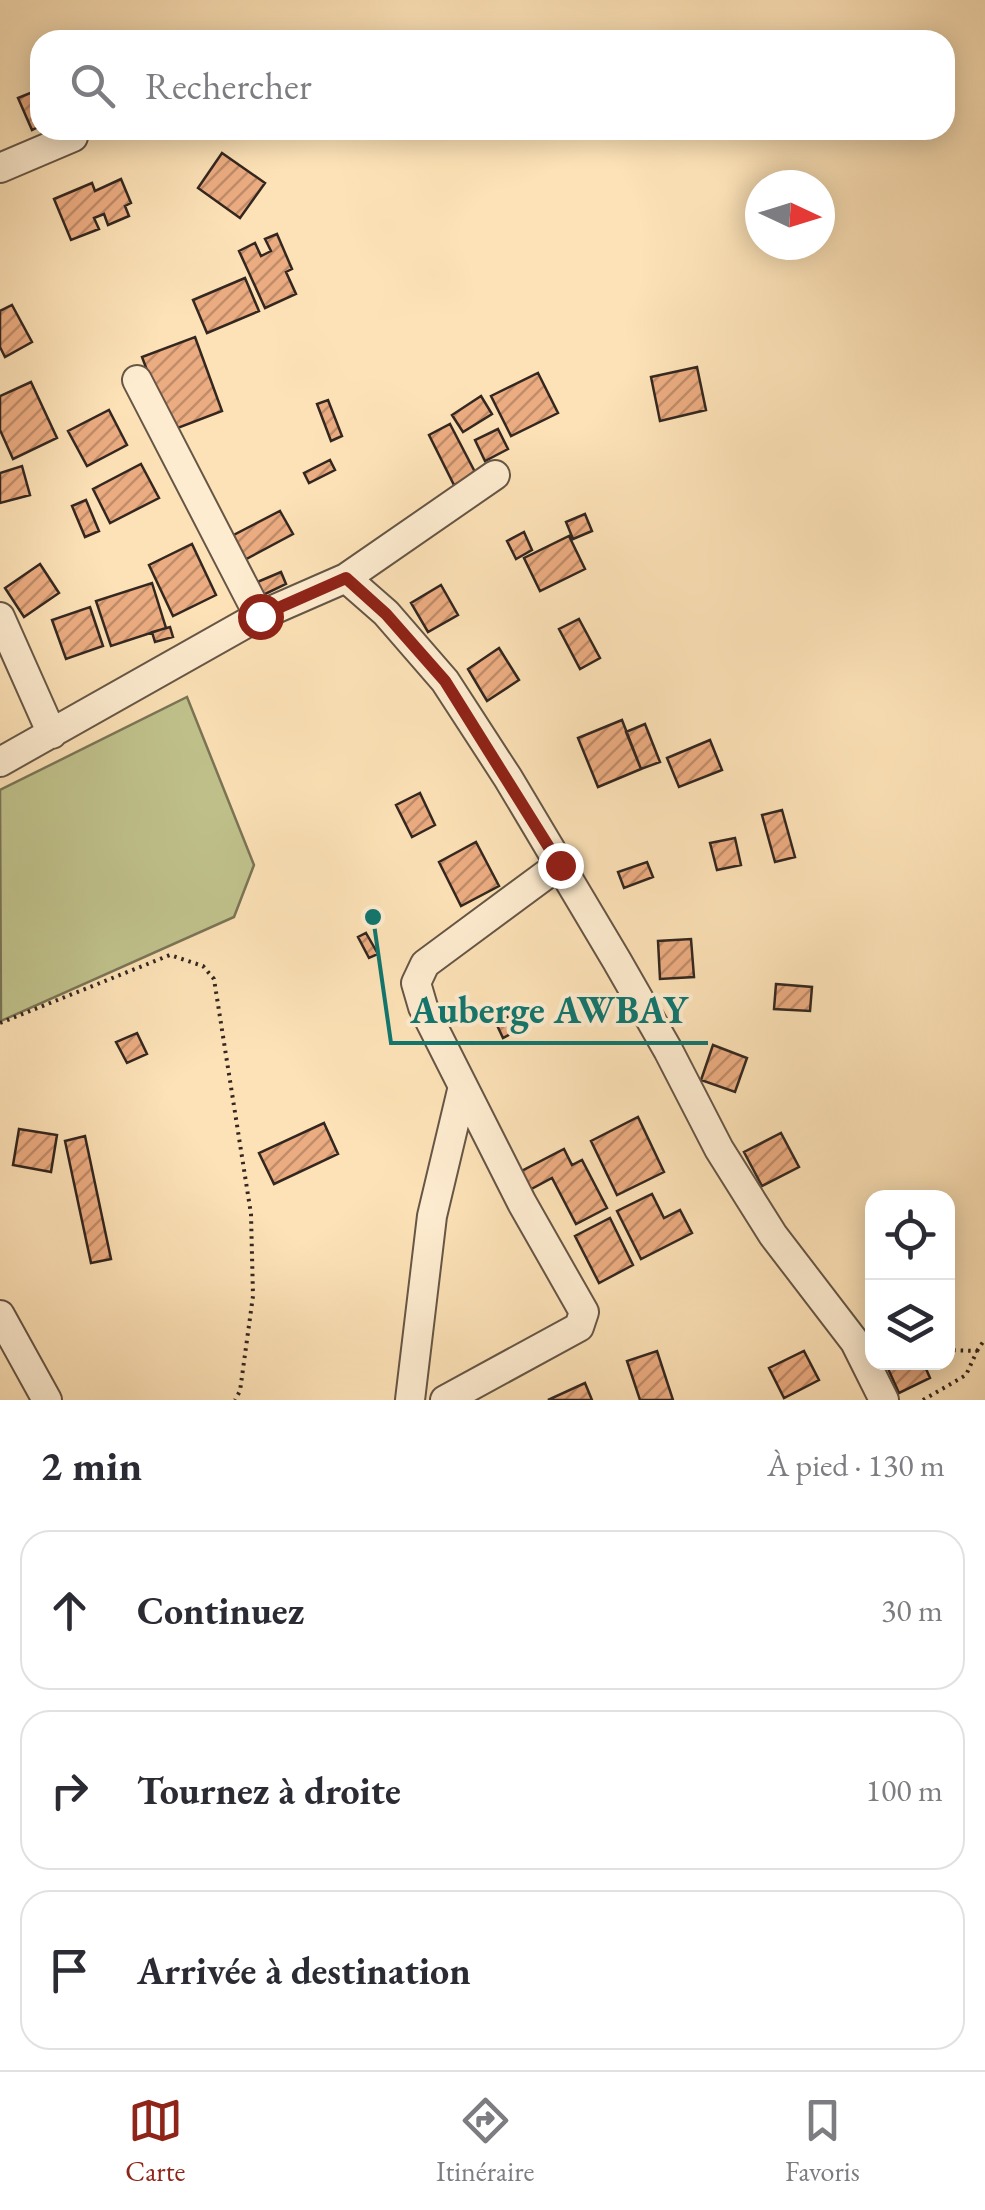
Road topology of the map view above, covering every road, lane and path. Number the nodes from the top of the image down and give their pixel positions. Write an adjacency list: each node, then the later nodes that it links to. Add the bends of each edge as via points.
1 (66, 140): 2 (street)
2 (0, 168)
3 (137, 380): 6 (street)
4 (495, 474): 5 (street)
5 (346, 578): 6 (street); 10 (street, via 445,681)
6 (260, 616): 8 (street)
7 (0, 617): 8 (street)
8 (52, 734): 9 (street)
9 (0, 762)
10 (560, 865): 12 (street, via 420,973 417,994); 21 (street, via 719,1149 855,1342)
11 (0, 1024): 18 (path, via 170,955 202,966 214,979 251,1214 253,1296)
12 (463, 1086): 19 (street, via 432,1216); 20 (street, via 584,1318 579,1328)
13 (0, 1316): 17 (street)
14 (985, 1340): 16 (path)
15 (955, 1350): 16 (path)
16 (977, 1351): 22 (path, via 966,1375)
17 (47, 1400)
18 (235, 1400)
19 (410, 1400)
20 (444, 1400)
21 (884, 1400)
22 (924, 1400)

